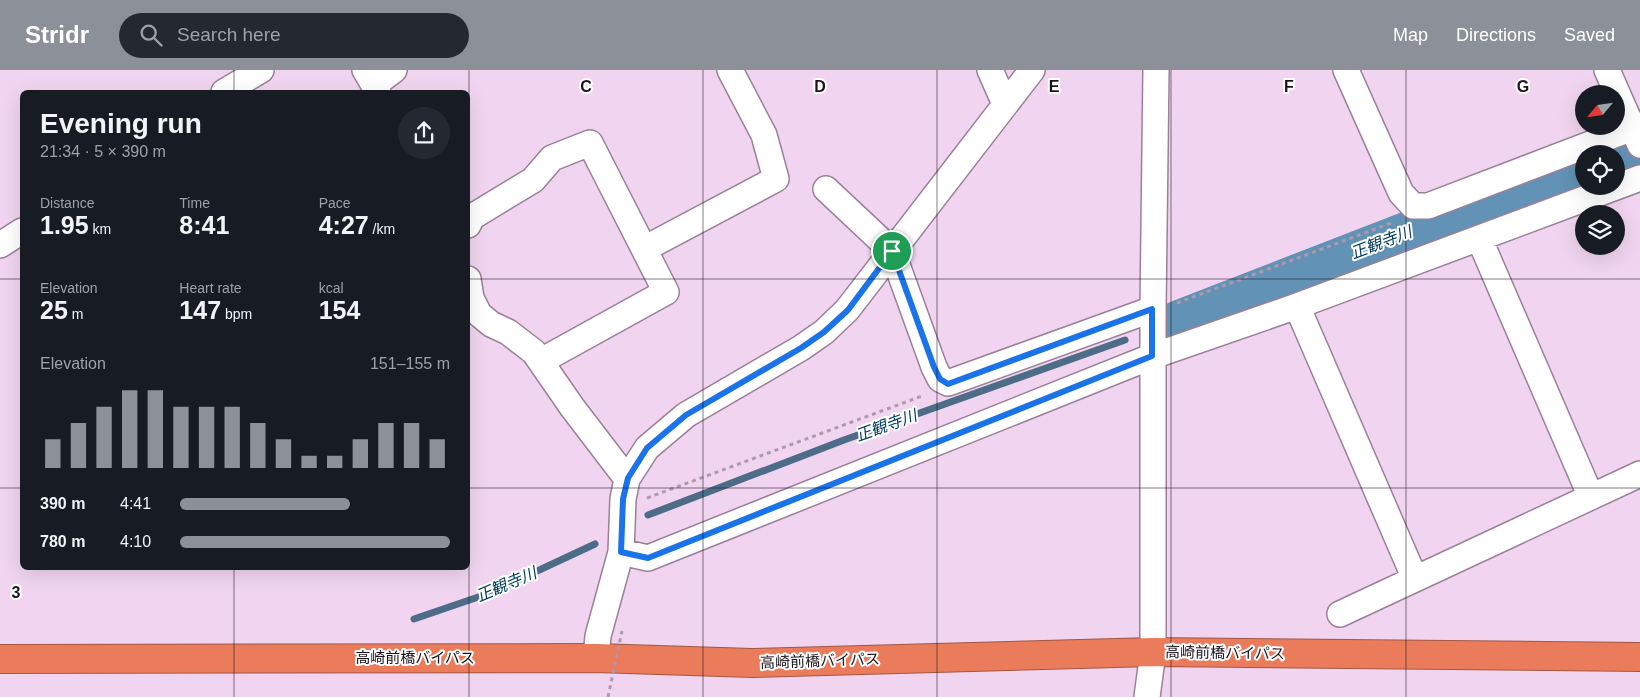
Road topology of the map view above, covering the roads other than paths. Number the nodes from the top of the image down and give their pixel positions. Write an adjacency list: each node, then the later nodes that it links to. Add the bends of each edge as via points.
1 (261, 70): 10 (street)
2 (394, 70): 9 (street)
3 (730, 70): 19 (street, via 764,135 776,179)
4 (990, 70): 11 (street)
5 (1032, 70): 11 (street)
6 (1156, 70): 23 (street)
7 (1346, 70): 12 (street, via 1401,193 1413,206 1428,206)
8 (1607, 70): 12 (street)
9 (373, 82)
10 (227, 90)
11 (1005, 104): 20 (street)
12 (1637, 134)
13 (1640, 178): 17 (street)
14 (826, 189): 20 (street)
15 (470, 221): 19 (street, via 533,180 552,158 590,143)
16 (20, 232): 18 (street)
17 (1479, 238): 22 (street); 28 (street)
18 (0, 245)
19 (644, 249): 25 (street, via 666,292)
20 (892, 251): 23 (street, via 934,367 940,379 948,384); 27 (street, via 848,310 824,332 686,415 647,448)
21 (470, 292): 25 (street, via 479,314 523,343)
22 (1297, 306): 24 (street); 30 (street)
23 (1152, 309): 24 (street)
24 (1152, 356): 29 (street, via 648,558); 32 (street)
25 (541, 361): 27 (street)
26 (1640, 474): 28 (street)
27 (625, 489): 29 (street)
28 (1591, 497): 30 (street)
29 (621, 552): 34 (street, via 598,636)
30 (1415, 579): 31 (street)
31 (1340, 614)
32 (1153, 652): 33 (highway, 高崎前橋バイパス); 34 (highway, 高崎前橋バイパス, via 752,663); 36 (street)
33 (1640, 657)
34 (596, 658): 35 (highway, 高崎前橋バイパス)
35 (0, 659)
36 (1147, 697)

